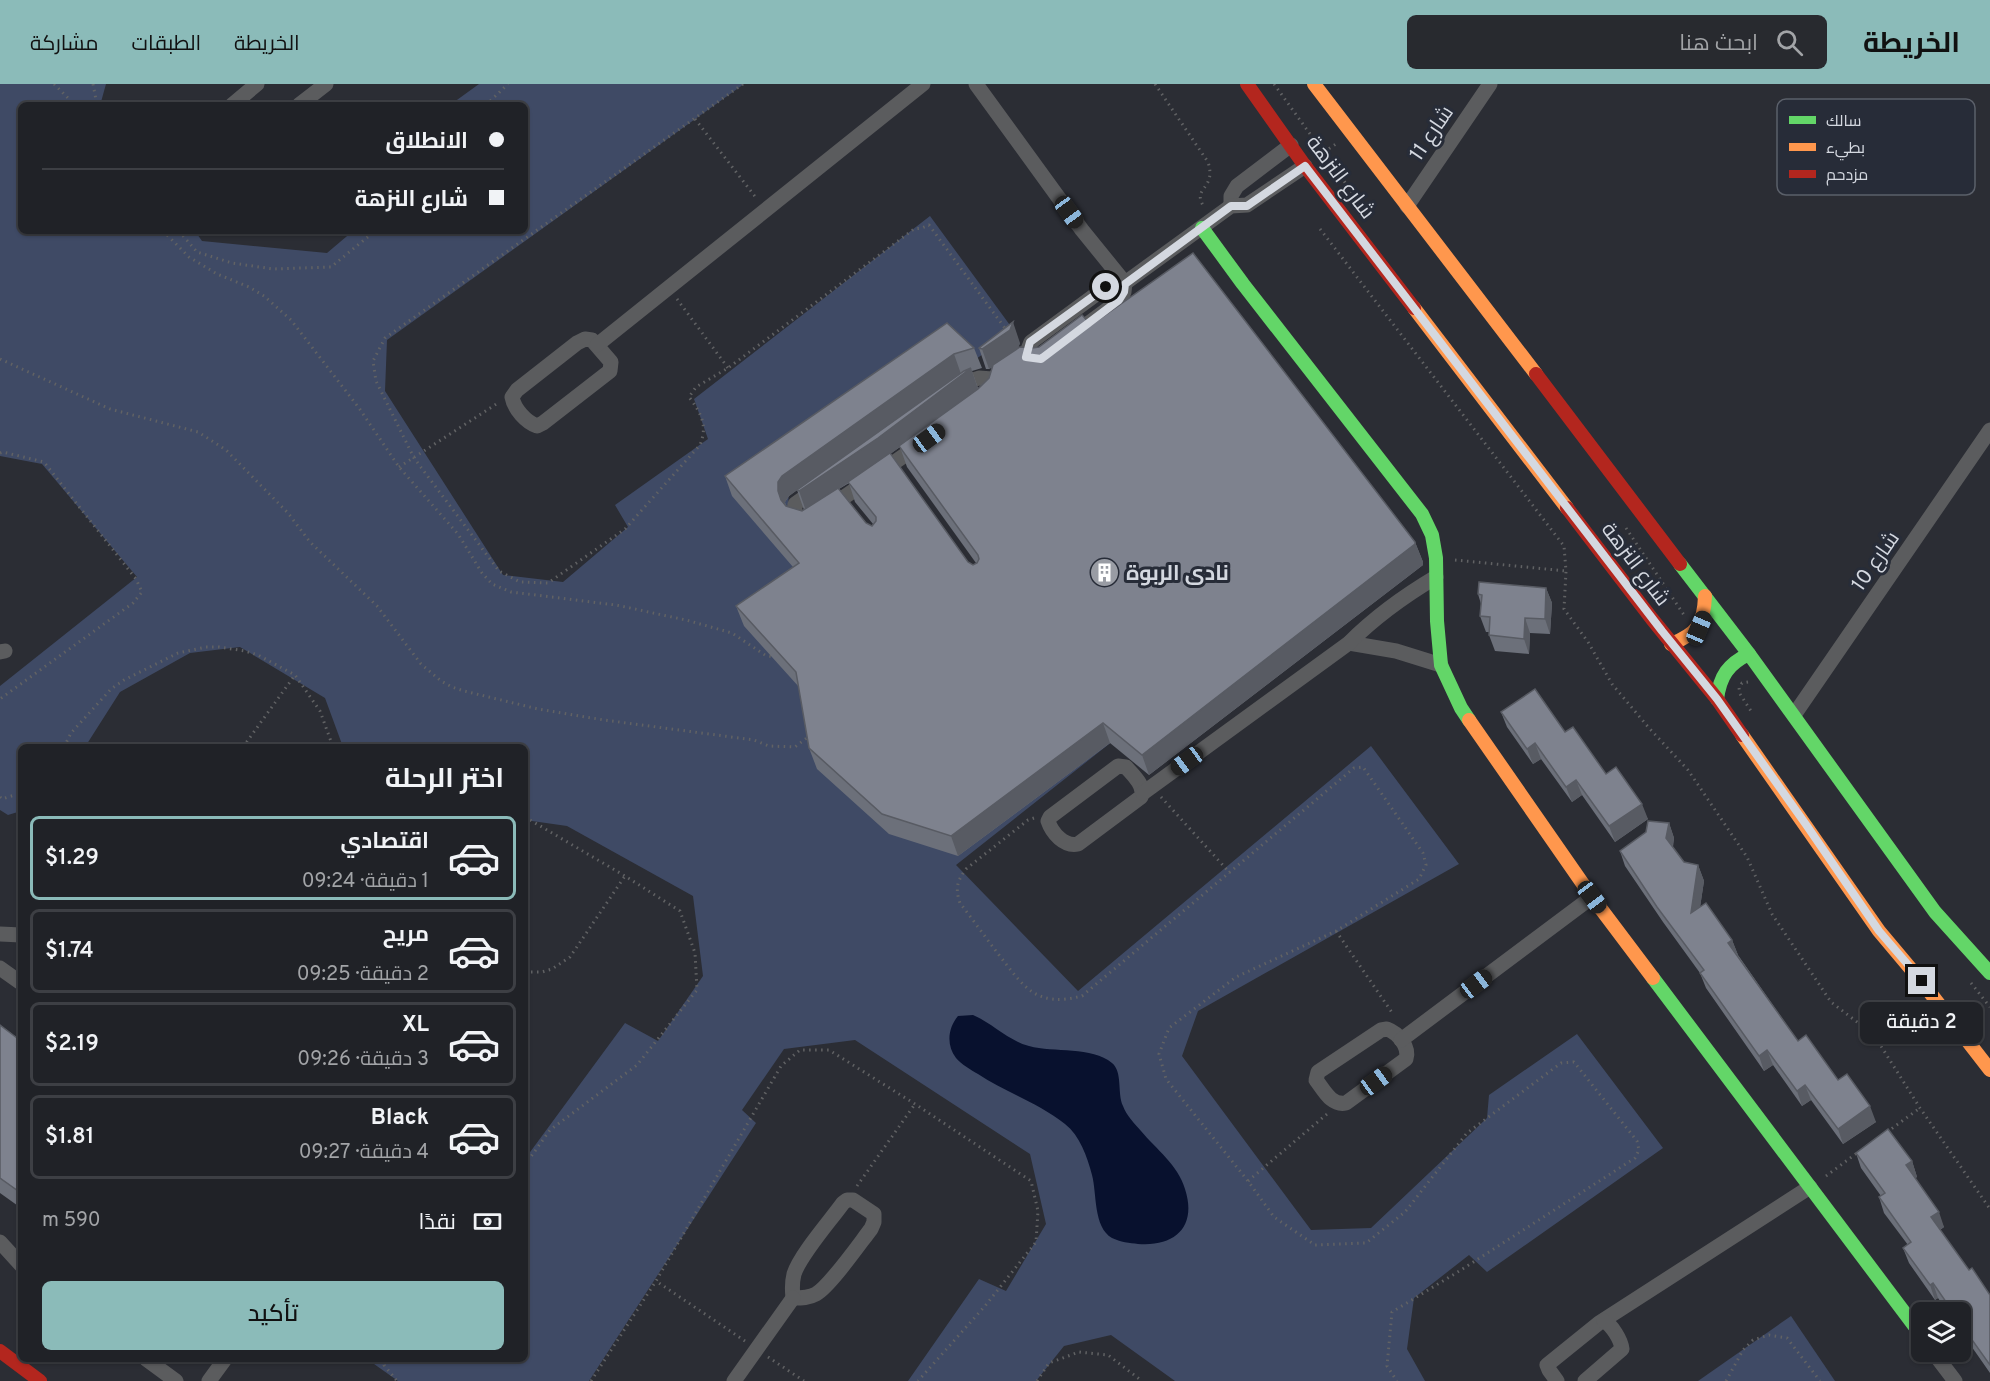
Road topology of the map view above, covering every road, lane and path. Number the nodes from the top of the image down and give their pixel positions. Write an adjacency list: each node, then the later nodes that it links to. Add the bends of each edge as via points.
1 (54, 84): 13 (path)
2 (93, 84): 14 (path)
3 (257, 84): 15 (street)
4 (326, 84): 16 (street)
5 (508, 84): 17 (path)
6 (743, 84): 18 (path)
7 (923, 84): 24 (street)
8 (976, 84): 30 (street)
9 (1155, 84): 25 (path, via 1208,162 1210,180 1200,200)
10 (1247, 84): 20 (main road, شارع النزهة)
11 (1314, 84): 19 (main road, شارع النزهة)
12 (1490, 84): 23 (street, شارع 11)
13 (72, 102)
14 (96, 102)
15 (236, 102)
16 (303, 102)
17 (489, 102)
18 (695, 119): 24 (path); 43 (path, via 385,338 373,361 376,381)
19 (1350, 133): 21 (path); 23 (main road, شارع النزهة)
20 (1291, 145): 21 (main road, شارع النزهة); 22 (street, via 1237,186)
21 (1305, 166): 22 (street, via 1247,206); 52 (main road, شارع النزهة)
22 (1231, 206): 25 (street)
23 (1407, 206): 50 (main road, شارع النزهة)
24 (765, 210): 31 (street)
25 (1207, 224): 30 (street); 47 (main road, via 1250,294 1422,514 1432,535)
26 (1320, 229): 48 (path, via 1564,546)
27 (165, 234): 45 (path, via 189,257 249,287 291,320)
28 (182, 234): 29 (path, via 197,252 232,263 273,269 331,267)
29 (371, 234)
30 (1125, 284): 33 (street, via 1119,300); 34 (street, via 1106,287 1030,342)
31 (669, 288): 32 (street); 36 (path)
32 (597, 345): 37 (street, via 585,339 577,343); 37 (street, via 611,362 610,371 543,423 529,423 513,404)
33 (1058, 346)
34 (1033, 358): 36 (path, via 928,225 914,229); 38 (street, via 990,385 979,378)
35 (0, 359): 60 (path, via 110,409 198,432 226,450 288,513 310,542 377,606 420,664 452,687 538,709 747,739 769,746 795,747)
36 (728, 368): 43 (path, via 696,387 689,397 704,421 704,435 697,448 625,530 548,583 520,582 499,571)
37 (517, 390): 43 (path)
38 (949, 395)
39 (1990, 430): 59 (street, شارع 10)
40 (933, 435): 44 (street)
41 (0, 453): 57 (path, via 44,462 136,579 142,592 133,603)
42 (881, 453): 44 (street)
43 (414, 458): 45 (path)
44 (891, 466): 46 (street, via 808,522 801,521 796,516 795,504)
45 (399, 467): 54 (path, via 458,534 482,573 498,588 616,605 686,620 732,633 765,655)
46 (831, 478)
47 (1436, 558): 48 (path); 49 (main road)
48 (1566, 571): 83 (path, via 1564,609 1611,684 1688,770 1747,857 1772,914 1830,1002 1874,1035)
49 (1436, 577): 51 (street, via 1390,606); 55 (main road)
50 (1705, 597): 52 (main road, via 1705,613 1699,628 1687,639); 53 (main road, شارع النزهة)
51 (1349, 643): 55 (street, via 1396,651); 64 (street)
52 (1671, 644): 58 (main road, شارع النزهة)
53 (1749, 654): 58 (main road, via 1735,660 1725,671 1718,684); 59 (main road, شارع النزهة)
54 (782, 660)
55 (1441, 665): 71 (main road, via 1461,708)
56 (295, 675): 61 (path, via 270,660 232,648 206,647 178,653 111,689); 62 (path); 63 (path, via 320,711)
57 (0, 699)
58 (1717, 699): 80 (main road, شارع النزهة, via 1879,931)
59 (1794, 715): 77 (main road, شارع النزهة, via 1935,912)
60 (811, 735)
61 (66, 744)
62 (245, 744)
63 (332, 744)
64 (1147, 790): 67 (street, via 1126,767 1118,766); 67 (street, via 1071,846 1049,826); 69 (path)
65 (18, 794): 66 (path)
66 (0, 797)
67 (1050, 817): 69 (path, via 1028,820 966,869 957,887 960,903 1022,986 1041,996 1082,996)
68 (528, 819): 70 (path)
69 (1230, 873): 72 (path, via 1354,768 1363,767 1423,853 1426,865 1419,879)
70 (625, 876): 76 (path, via 570,957 552,969); 86 (path, via 680,911 695,953 697,990 637,1065 550,1130)
71 (1592, 897): 79 (street); 88 (main road)
72 (1336, 931): 79 (path); 87 (path, via 1236,977 1169,1028 1159,1054 1166,1079)
73 (0, 934): 74 (street)
74 (18, 935)
75 (0, 968): 78 (street)
76 (528, 972)
77 (1990, 973)
78 (18, 981)
79 (1404, 1038): 82 (street, via 1406,1059 1346,1103); 82 (street, via 1394,1031 1381,1030 1318,1072 1316,1080)
80 (1990, 1070)
81 (915, 1104): 89 (path)
82 (1338, 1104): 87 (path)
83 (1920, 1108): 84 (path); 90 (path)
84 (1883, 1134)
85 (1865, 1148): 88 (path)
86 (528, 1161)
87 (1248, 1181): 114 (path, via 1274,1217 1316,1245 1366,1243 1405,1212 1467,1133 1568,1061 1574,1062 1637,1141 1639,1150 1635,1158 1392,1312 1386,1366)
88 (1810, 1187): 98 (street); 99 (main road)
89 (847, 1200): 96 (street, via 800,1261 792,1285); 96 (street, via 854,1200 874,1215 872,1229 818,1293)
90 (1990, 1209)
91 (0, 1242): 93 (street)
92 (0, 1260): 94 (street)
93 (18, 1261)
94 (18, 1263)
95 (656, 1281): 109 (path)
96 (793, 1298): 110 (street)
97 (985, 1306): 111 (path)
98 (1604, 1321): 115 (street, via 1547,1365); 116 (street, via 1609,1323 1622,1349)
99 (1911, 1321)
100 (0, 1351): 105 (main road)
101 (150, 1362): 106 (street)
102 (223, 1362): 107 (street)
103 (384, 1362): 108 (path)
104 (1941, 1362): 119 (street)
105 (40, 1381)
106 (176, 1381)
107 (209, 1381)
108 (397, 1381)
109 (591, 1381)
110 (734, 1381)
111 (918, 1381)
112 (1036, 1381): 113 (path, via 1049,1363 1079,1352 1108,1355)
113 (1142, 1381)
114 (1397, 1381)
115 (1557, 1381)
116 (1585, 1381)
117 (1726, 1381): 118 (path, via 1743,1350 1753,1340 1769,1335 1787,1338)
118 (1820, 1381)
119 (1955, 1381)

